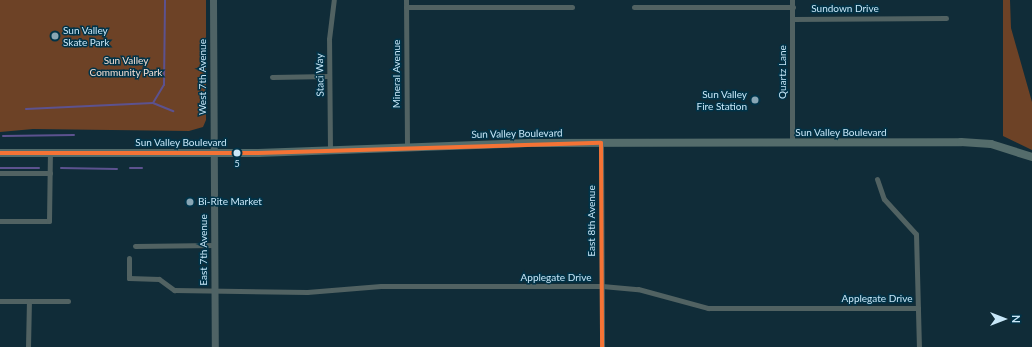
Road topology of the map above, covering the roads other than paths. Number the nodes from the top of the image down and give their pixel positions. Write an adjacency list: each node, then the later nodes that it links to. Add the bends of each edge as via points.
1 (213, 0): 19 (main road, West 7th Avenue)
2 (334, 0): 11 (street, Staci Way)
3 (406, 0): 5 (street, Mineral Avenue)
4 (792, 0): 8 (street, Quartz Lane)
5 (406, 7): 6 (street); 15 (street, Mineral Avenue)
6 (572, 7)
7 (634, 7): 8 (street)
8 (792, 7): 10 (street, Quartz Lane)
9 (946, 18): 10 (street, Sundown Drive)
10 (793, 19): 14 (street, Quartz Lane)
11 (329, 76): 12 (street); 16 (street, Staci Way)
12 (272, 77)
13 (601, 143): 14 (main road, Sun Valley Boulevard); 15 (main road, Sun Valley Boulevard); 28 (street, East 8th Avenue)
14 (792, 143): 20 (main road, Sun Valley Boulevard, via 977,143)
15 (407, 147): 16 (main road, Sun Valley Boulevard)
16 (330, 150): 19 (main road, Sun Valley Boulevard)
17 (0, 153): 18 (main road, Sun Valley Boulevard)
18 (50, 153): 19 (main road, Sun Valley Boulevard); 22 (street)
19 (214, 153): 25 (main road, East 7th Avenue)
20 (1032, 157)
21 (0, 173): 22 (street)
22 (50, 173): 24 (street, via 49,221)
23 (877, 180): 33 (street, via 884,199 916,234)
24 (0, 221)
25 (214, 244): 26 (street); 29 (main road, East 7th Avenue)
26 (135, 246)
27 (129, 258): 29 (street, Applegate Drive, via 129,278 159,279 174,290)
28 (602, 286): 29 (street, Applegate Drive, via 381,286 320,291); 33 (street, Applegate Drive, via 638,289 704,307); 36 (street, East 8th Avenue)
29 (214, 291): 35 (main road, East 7th Avenue)
30 (0, 301): 31 (street)
31 (29, 301): 32 (street); 34 (street)
32 (68, 301)
33 (918, 308): 37 (street)
34 (28, 347)
35 (215, 347)
36 (602, 347)
37 (919, 347)

